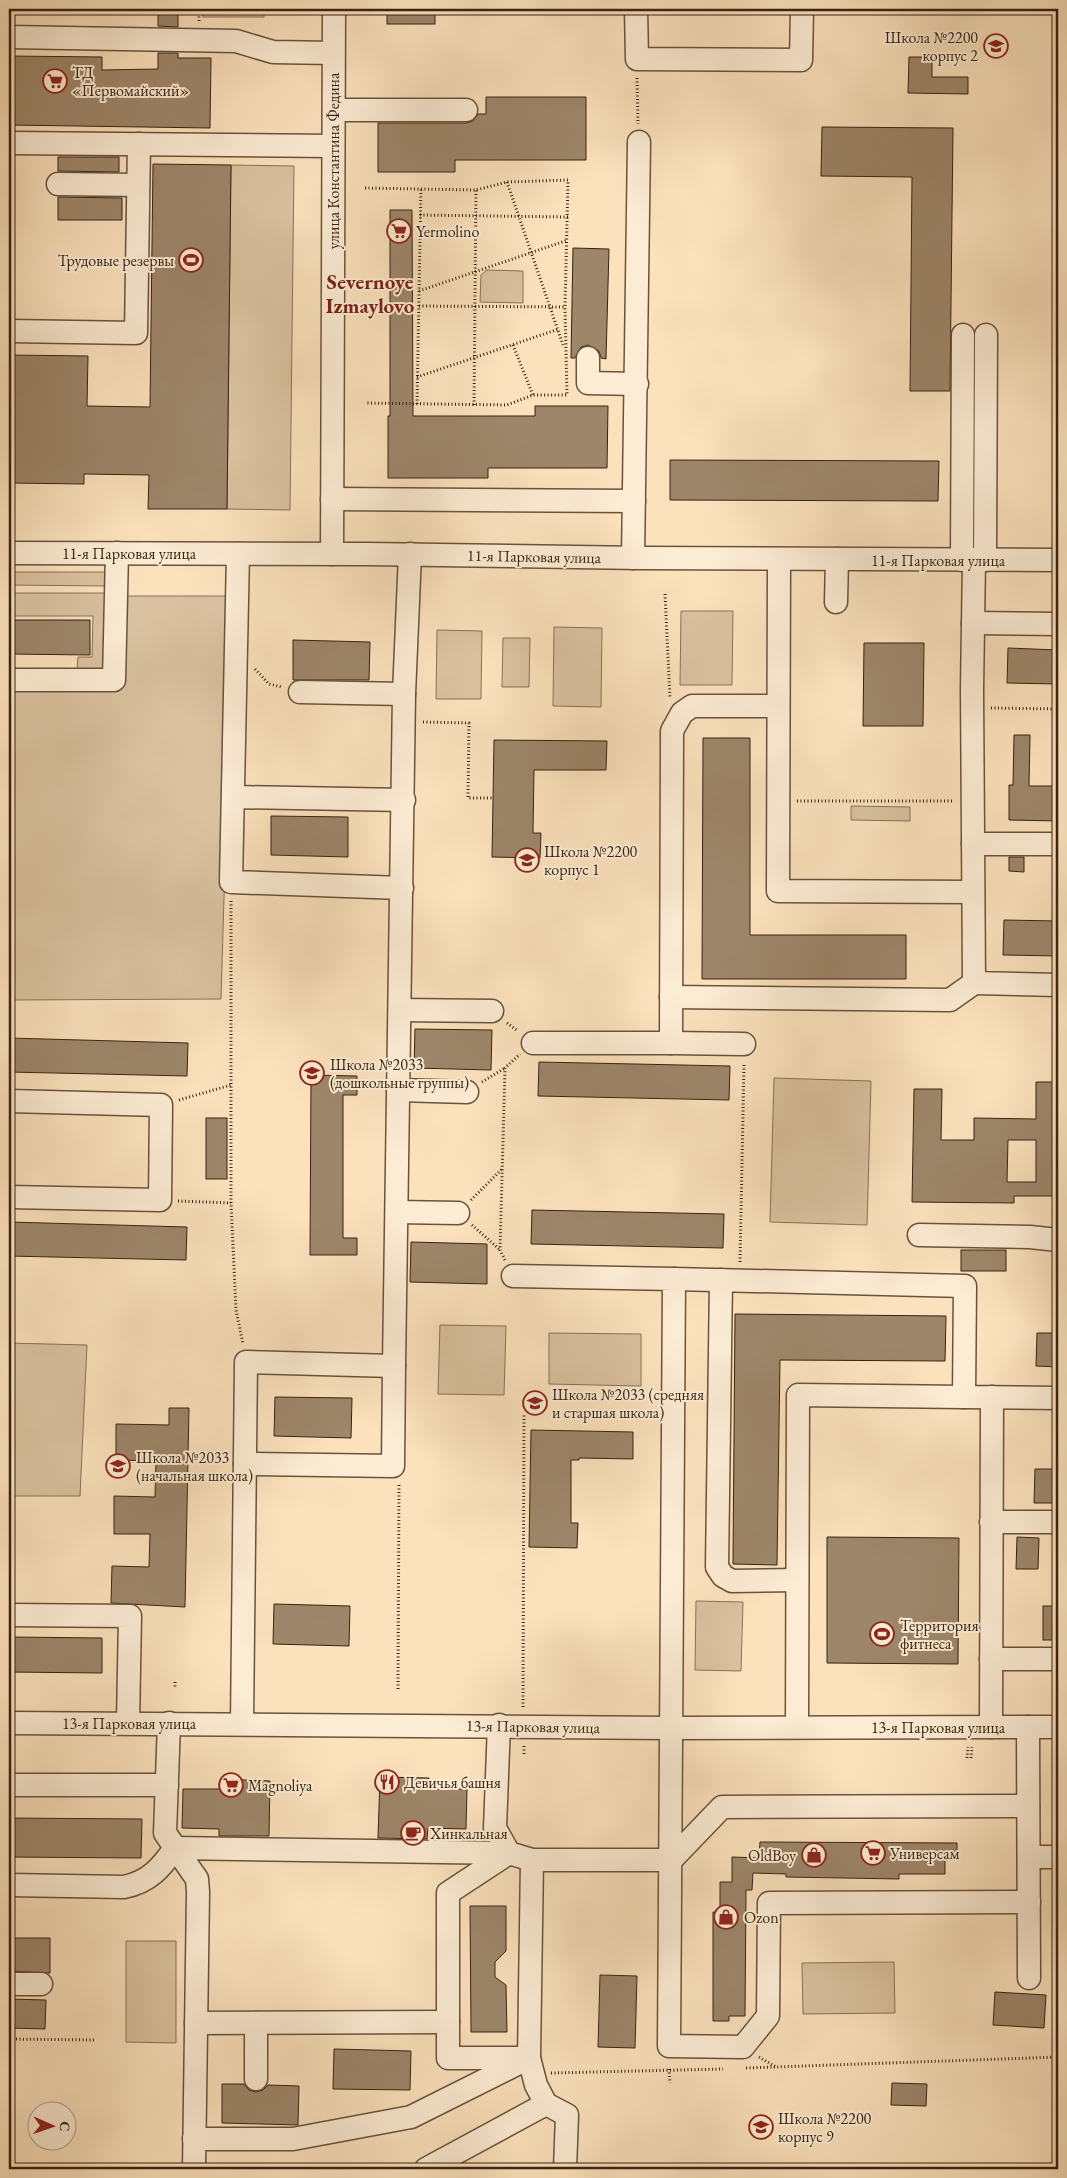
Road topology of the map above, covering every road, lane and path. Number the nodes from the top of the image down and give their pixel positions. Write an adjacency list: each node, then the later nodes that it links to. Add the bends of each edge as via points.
1 (334, 9): 5 (street, улица Константина Федина)
2 (636, 9): 6 (street)
3 (802, 9): 6 (street, via 802,60)
4 (9, 37): 5 (street, via 236,41 273,52)
5 (334, 53): 7 (street, улица Константина Федина)
6 (637, 59): 9 (path)
7 (334, 110): 8 (street); 12 (street, улица Константина Федина)
8 (466, 110)
9 (639, 142): 40 (street)
10 (9, 143): 11 (street)
11 (139, 144): 12 (street); 15 (street)
12 (333, 146): 45 (street, улица Константина Федина)
13 (507, 182): 18 (path); 21 (path); 22 (path, via 568,180)
14 (58, 184): 15 (street)
15 (138, 185): 32 (street, via 136,333)
16 (365, 188): 17 (path)
17 (420, 188): 18 (path); 19 (path)
18 (476, 190): 20 (path)
19 (420, 215): 20 (path); 26 (path)
20 (476, 216): 21 (path); 25 (path)
21 (519, 216): 22 (path); 24 (path)
22 (568, 217): 23 (path)
23 (568, 240): 24 (path); 30 (path)
24 (532, 252): 25 (path); 29 (path)
25 (476, 271): 26 (path); 28 (path)
26 (419, 291): 27 (path)
27 (418, 306): 28 (path); 39 (path)
28 (475, 306): 29 (path); 37 (path)
29 (552, 307): 30 (path); 31 (path)
30 (565, 307): 36 (path)
31 (558, 329): 35 (path); 36 (path)
32 (9, 331)
33 (963, 335): 55 (street)
34 (986, 335): 55 (street)
35 (512, 344): 37 (path); 41 (path)
36 (565, 350): 41 (path, via 567,395)
37 (474, 358): 39 (path); 44 (path)
38 (588, 358): 40 (street, via 588,383)
39 (417, 376): 43 (path)
40 (636, 384): 46 (street, via 639,475)
41 (533, 396): 44 (path, via 507,405)
42 (366, 403): 43 (path)
43 (417, 404): 44 (path)
44 (474, 405)
45 (332, 498): 46 (street); 50 (street, улица Константина Федина)
46 (634, 500): 52 (street)
47 (9, 553): 48 (street, 11-я Парковая улица)
48 (117, 553): 49 (street, 11-я Парковая улица); 62 (street, via 114,680)
49 (238, 554): 50 (street, 11-я Парковая улица); 61 (street)
50 (332, 554): 51 (street, 11-я Парковая улица)
51 (410, 554): 52 (street, 11-я Парковая улица); 64 (street)
52 (632, 558): 53 (street, 11-я Парковая улица)
53 (779, 559): 54 (street, 11-я Парковая улица); 65 (street)
54 (837, 560): 55 (street, 11-я Парковая улица); 58 (street)
55 (974, 560): 56 (street, 11-я Парковая улица); 59 (street)
56 (1058, 560)
57 (666, 594): 69 (path)
58 (836, 602)
59 (973, 623): 60 (street); 66 (street)
60 (1058, 624)
61 (237, 650): 63 (path, via 269,684); 70 (street)
62 (9, 680)
63 (300, 692): 64 (street)
64 (404, 694): 72 (street)
65 (778, 706): 69 (street, via 692,706 682,713); 73 (street)
66 (972, 707): 67 (path); 74 (street)
67 (1058, 709)
68 (419, 722): 71 (path, via 469,723 468,798)
69 (672, 731): 82 (street)
70 (234, 798): 72 (street); 77 (street)
71 (493, 798)
72 (404, 800): 78 (street)
73 (778, 801): 74 (path); 79 (street, via 778,891)
74 (972, 802): 75 (street)
75 (973, 844): 76 (street); 79 (street)
76 (1058, 844)
77 (231, 882): 78 (street); 89 (path)
78 (402, 888): 83 (street)
79 (973, 892): 80 (street)
80 (974, 983): 81 (street); 82 (street, via 950,1000)
81 (1058, 984)
82 (671, 997): 86 (street)
83 (400, 1010): 84 (street); 90 (street)
84 (492, 1012): 85 (path)
85 (533, 1042): 86 (street); 88 (path)
86 (671, 1043): 87 (street)
87 (744, 1044): 105 (path)
88 (505, 1068): 91 (path); 94 (path)
89 (231, 1084): 93 (path); 97 (path)
90 (398, 1090): 91 (street); 98 (street)
91 (467, 1092)
92 (9, 1101): 93 (street)
93 (161, 1105): 96 (street)
94 (502, 1169): 99 (path); 102 (path)
95 (9, 1197): 96 (street)
96 (160, 1200): 97 (path)
97 (231, 1203): 106 (path, via 236,1310)
98 (397, 1212): 99 (street); 107 (street)
99 (458, 1213): 102 (path)
100 (919, 1235): 101 (street)
101 (1058, 1240)
102 (500, 1250): 103 (path)
103 (513, 1276): 104 (street)
104 (674, 1279): 105 (street); 132 (street, via 664,1491)
105 (730, 1280): 108 (street, via 964,1286); 116 (street, via 717,1567 732,1581)
106 (246, 1362): 107 (street); 112 (street)
107 (394, 1366): 113 (street)
108 (964, 1397): 109 (street); 116 (street, via 798,1396)
109 (992, 1397): 110 (street); 114 (street)
110 (1058, 1398)
111 (524, 1415): 123 (path)
112 (245, 1464): 113 (street); 127 (street)
113 (393, 1466): 122 (path, via 399,1470)
114 (991, 1522): 115 (street); 118 (street)
115 (1058, 1522)
116 (797, 1580): 133 (street)
117 (9, 1615): 124 (street, via 130,1616)
118 (991, 1659): 119 (street); 129 (street)
119 (1058, 1659)
120 (175, 1682): 121 (path)
121 (175, 1689)
122 (398, 1689)
123 (523, 1690)
124 (128, 1722): 125 (street, 13-я Парковая улица); 126 (street, 13-я Парковая улица)
125 (9, 1723)
126 (169, 1723): 127 (street, 13-я Парковая улица); 135 (street)
127 (242, 1723): 128 (street, 13-я Парковая улица)
128 (499, 1725): 132 (street, 13-я Парковая улица); 138 (street, via 496,1828)
129 (991, 1727): 130 (street, 13-я Парковая улица); 133 (street, 13-я Парковая улица)
130 (1028, 1727): 131 (street, 13-я Парковая улица); 136 (street)
131 (1058, 1727)
132 (671, 1728): 133 (street, 13-я Парковая улица); 142 (street)
133 (797, 1728)
134 (9, 1785): 135 (street)
135 (167, 1785): 137 (street, via 165,1833)
136 (1028, 1806): 139 (street); 142 (street, via 722,1807)
137 (175, 1848): 138 (street); 143 (street, via 161,1868 136,1885); 149 (street, via 197,1880)
138 (509, 1853): 141 (street); 148 (street, via 448,1894)
139 (1029, 1857): 140 (street); 144 (street)
140 (1058, 1857)
141 (532, 1860): 142 (street); 155 (street)
142 (671, 1860): 153 (street, via 669,2046)
143 (9, 1885)
144 (1029, 1902): 145 (street); 153 (street, via 769,1903 768,2016)
145 (1029, 1978)
146 (9, 1984): 147 (street)
147 (41, 1984)
148 (448, 2022): 150 (street); 155 (street, via 448,2058)
149 (196, 2023): 150 (street); 161 (street)
150 (256, 2023): 159 (street)
151 (9, 2038): 152 (path)
152 (95, 2040)
153 (743, 2047): 156 (path)
154 (1058, 2057): 156 (path)
155 (531, 2066): 157 (path); 160 (street); 161 (street, via 410,2116 293,2139)
156 (776, 2067): 158 (path)
157 (726, 2068)
158 (736, 2068)
159 (256, 2079)
160 (546, 2104): 163 (street); 164 (street, via 567,2115)
161 (194, 2139): 162 (street)
162 (194, 2169)
163 (426, 2169)
164 (565, 2169)

